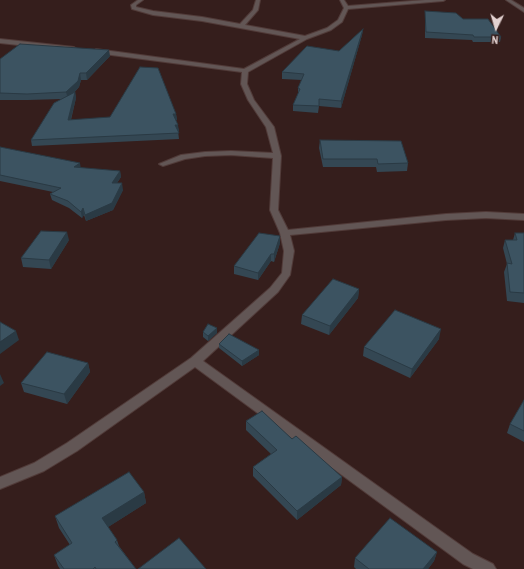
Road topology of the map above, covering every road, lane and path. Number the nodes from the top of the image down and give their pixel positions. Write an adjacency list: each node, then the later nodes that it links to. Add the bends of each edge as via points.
1 (141, 0): 7 (street, via 133,5 134,8)
2 (443, 0): 5 (street)
3 (508, 0): 6 (street)
4 (258, 1): 7 (street, via 255,10)
5 (344, 4): 8 (street, via 340,21 329,29)
6 (524, 10)
7 (241, 26): 8 (street)
8 (305, 38): 12 (street)
9 (0, 41): 10 (street)
10 (84, 50)
11 (92, 51): 12 (street)
12 (245, 71): 13 (street, via 244,84 251,100 270,127)
13 (277, 156): 14 (street, via 205,154); 16 (street, via 274,210)
14 (163, 164)
15 (524, 218): 16 (street, via 486,215 446,217)
16 (285, 233): 17 (street, via 288,251 287,273 274,290)
17 (195, 361): 18 (street, via 39,468); 19 (street, via 437,537 468,559)
18 (0, 484)
19 (488, 569)

